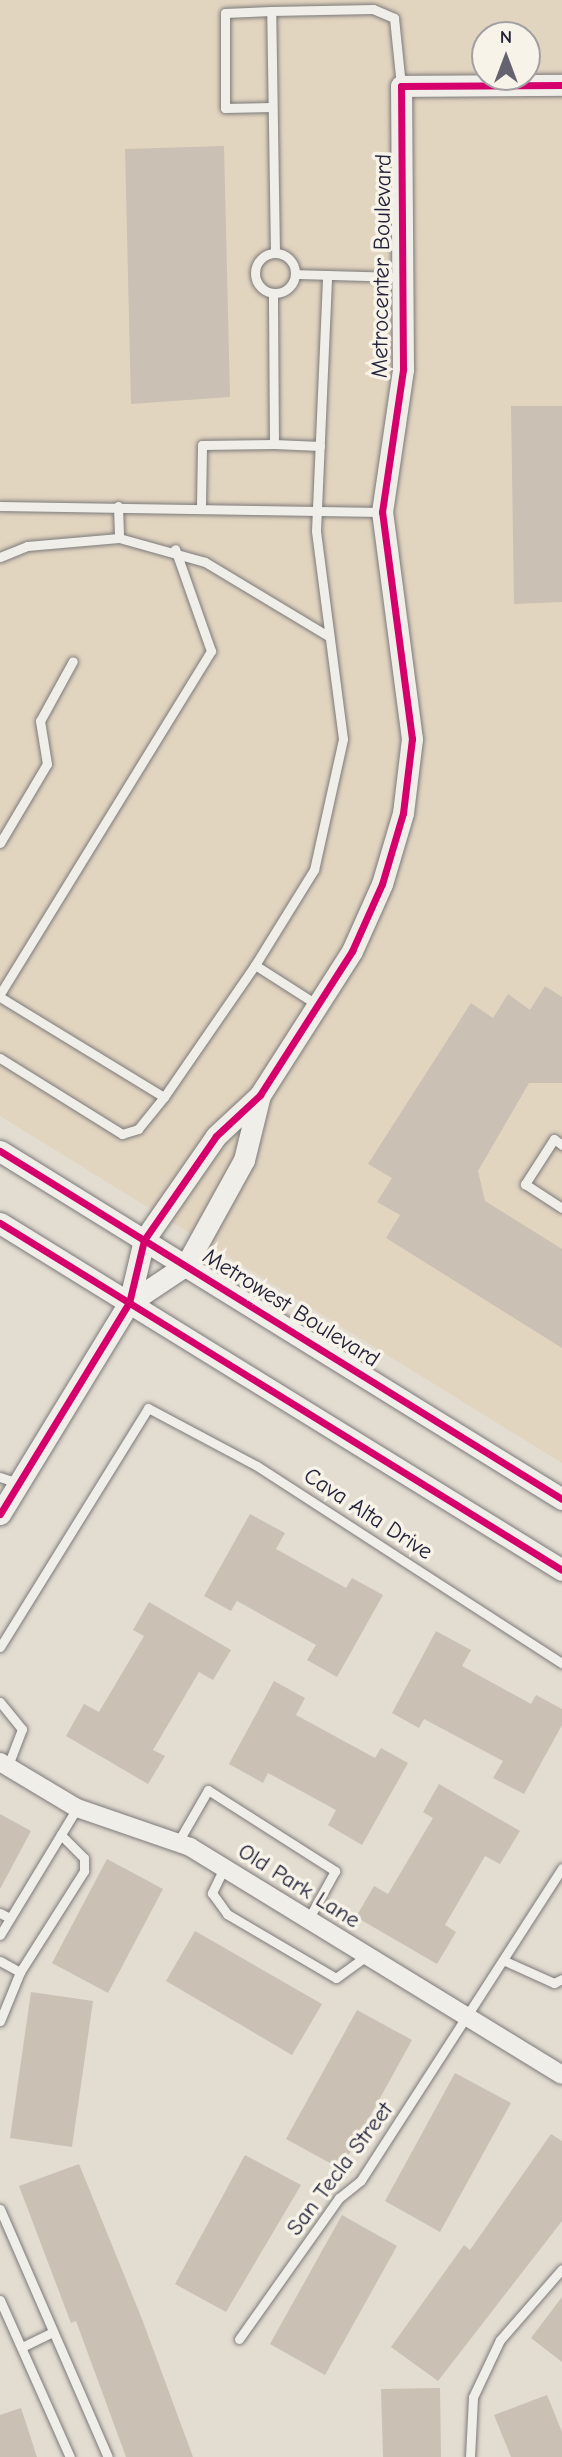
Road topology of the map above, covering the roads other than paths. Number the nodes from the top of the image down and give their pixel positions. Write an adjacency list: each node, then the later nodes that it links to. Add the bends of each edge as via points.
1 (271, 12): 3 (lane, via 373,9 394,19); 4 (lane); 4 (lane, via 225,13 225,108)
2 (562, 85): 3 (street)
3 (401, 86): 8 (street, Metrocenter Boulevard)
4 (272, 107): 5 (lane)
5 (275, 253): 6 (lane, via 287,257); 9 (lane, via 262,258 256,275)
6 (295, 274): 7 (lane); 9 (lane, via 285,290)
7 (327, 276): 8 (lane); 11 (lane)
8 (405, 277): 16 (street, Metrocenter Boulevard, via 403,369)
9 (273, 293): 10 (lane)
10 (274, 444): 11 (lane); 12 (lane, via 202,445)
11 (320, 446): 15 (lane)
12 (201, 504): 14 (lane); 15 (lane)
13 (0, 506): 14 (lane)
14 (118, 506): 17 (lane)
15 (316, 507): 16 (lane); 20 (lane)
16 (382, 512): 25 (street, Metrocenter Boulevard, via 412,739 403,813 381,888 352,951)
17 (119, 538): 18 (lane); 19 (lane, via 27,546)
18 (175, 549): 20 (lane); 24 (lane, via 211,651)
19 (0, 557)
20 (328, 636): 23 (lane, via 341,685 337,786 314,870)
21 (73, 661): 22 (lane, via 40,721 47,764)
22 (0, 843)
23 (255, 965): 25 (lane); 28 (lane)
24 (0, 995): 28 (lane)
25 (318, 1005): 27 (street, Metrocenter Boulevard)
26 (0, 1058): 28 (lane, via 122,1134 138,1129)
27 (260, 1095): 33 (street, Metrocenter Boulevard, via 216,1136); 34 (street, Metrocenter Boulevard, via 244,1160)
28 (163, 1097)
29 (562, 1145): 31 (lane, via 554,1139 525,1184)
30 (0, 1151): 33 (street, Metrowest Boulevard)
31 (562, 1208)
32 (0, 1223): 35 (street)
33 (144, 1240): 34 (street, Metrowest Boulevard); 35 (street)
34 (186, 1265): 35 (street); 37 (street, Metrowest Boulevard)
35 (129, 1303): 36 (street); 39 (street)
36 (10, 1481): 38 (street)
37 (562, 1499)
38 (0, 1514)
39 (562, 1570)
40 (0, 1647): 41 (lane, Cava Alta Drive, via 148,1408 257,1466)
41 (562, 1663)
42 (0, 1702): 43 (lane, via 22,1729)
43 (4, 1764): 44 (street, Old Park Lane)
44 (77, 1808): 45 (lane); 46 (street, Old Park Lane)
45 (61, 1835): 50 (lane); 56 (lane, via 84,1858 84,1871)
46 (178, 1842): 47 (street, Old Park Lane); 51 (lane, via 208,1790 335,1871)
47 (223, 1868): 51 (street, Old Park Lane); 53 (lane, via 212,1893 227,1914 336,1978)
48 (562, 1868): 55 (lane, San Tecla Street)
49 (0, 1913): 50 (lane)
50 (10, 1918): 52 (lane)
51 (308, 1920): 53 (street, Old Park Lane)
52 (0, 1935)
53 (366, 1956): 58 (street, Old Park Lane)
54 (0, 1961): 56 (lane)
55 (505, 1961): 57 (lane, via 554,1983); 58 (lane, San Tecla Street)
56 (20, 1972): 59 (lane)
57 (562, 1979)
58 (469, 2020): 60 (street, Old Park Lane); 65 (lane, San Tecla Street, via 361,2180 339,2198)
59 (0, 2021)
60 (562, 2075)
61 (0, 2210): 64 (lane)
62 (562, 2269): 69 (lane, via 500,2340 473,2397)
63 (0, 2300): 66 (lane)
64 (51, 2333): 66 (lane); 68 (lane)
65 (239, 2339)
66 (22, 2347): 67 (lane)
67 (70, 2457)
68 (108, 2457)
69 (470, 2457)

